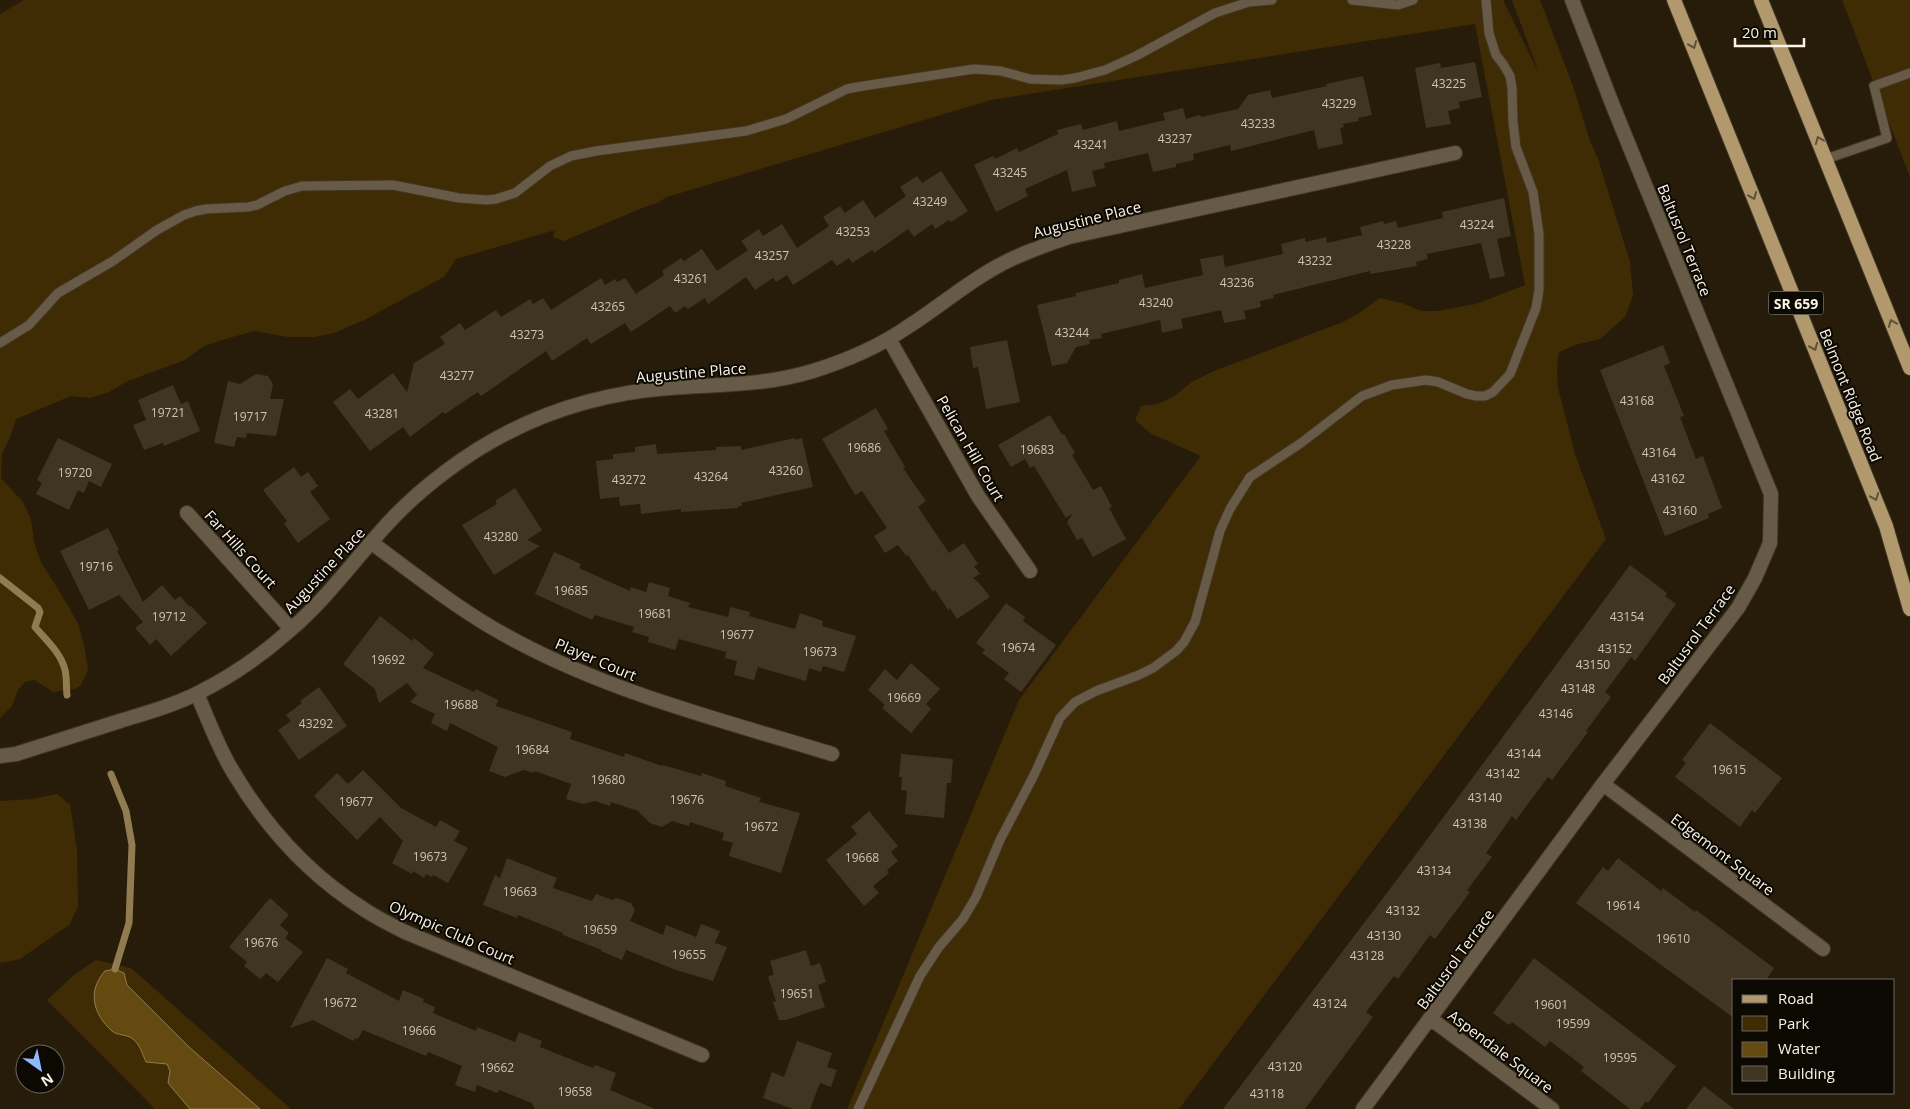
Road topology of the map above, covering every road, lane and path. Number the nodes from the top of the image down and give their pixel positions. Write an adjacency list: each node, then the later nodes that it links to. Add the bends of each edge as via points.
1 (1272, 0): 12 (lane, via 1249,2 1215,13 1136,56 1090,75 1048,80 974,70 847,89 786,119 746,132 571,156 550,166 515,192 496,199 459,198 393,185 302,186 248,208 196,211 157,230 113,261 58,293 29,325)
2 (1352, 0): 3 (lane, via 1398,5)
3 (1413, 0)
4 (1486, 0): 26 (lane, via 1489,32 1496,55 1510,76 1516,147 1533,192 1539,234 1536,308 1510,374 1485,396 1467,394 1426,380 1362,396 1250,477 1220,531 1195,622 1184,642 1153,668 1075,702 1060,718 976,897 920,976)
5 (1572, 0): 22 (street, Baltusrol Terrace, via 1771,494 1770,543 1738,608)
6 (1674, 0): 17 (main road, Belmont Ridge Road / SR 659, one-way to 17, via 1886,526)
7 (1762, 0): 10 (main road, one-way to 7)
8 (1910, 73): 10 (lane, via 1874,86 1887,138)
9 (1455, 153): 11 (street, Augustine Place, via 1069,237 1028,251 988,271)
10 (1826, 159): 13 (main road, one-way to 10)
11 (889, 339): 15 (street, Augustine Place, via 820,368 762,382 621,394 562,410 507,433 469,456 425,488 391,519); 16 (street, Pelican Hill Court, via 978,496)
12 (0, 343)
13 (1910, 368)
14 (187, 513): 18 (street, Far Hills Court)
15 (372, 542): 18 (street, Augustine Place); 20 (street, Player Court, via 464,610 568,667 629,692)
16 (1030, 571)
17 (1910, 609)
18 (291, 629): 19 (street, Augustine Place, via 259,656)
19 (197, 694): 21 (street, Augustine Place, via 16,754); 25 (street, Olympic Club Court, via 231,769 261,815 299,858 364,910 404,932)
20 (832, 754)
21 (0, 756)
22 (1603, 784): 23 (street, Edgemont Square); 24 (street, Baltusrol Terrace)
23 (1823, 949)
24 (1431, 1019): 27 (street, Baltusrol Terrace); 28 (street, Aspendale Square)
25 (702, 1055)
26 (858, 1109)
27 (1363, 1109)
28 (1552, 1109)

